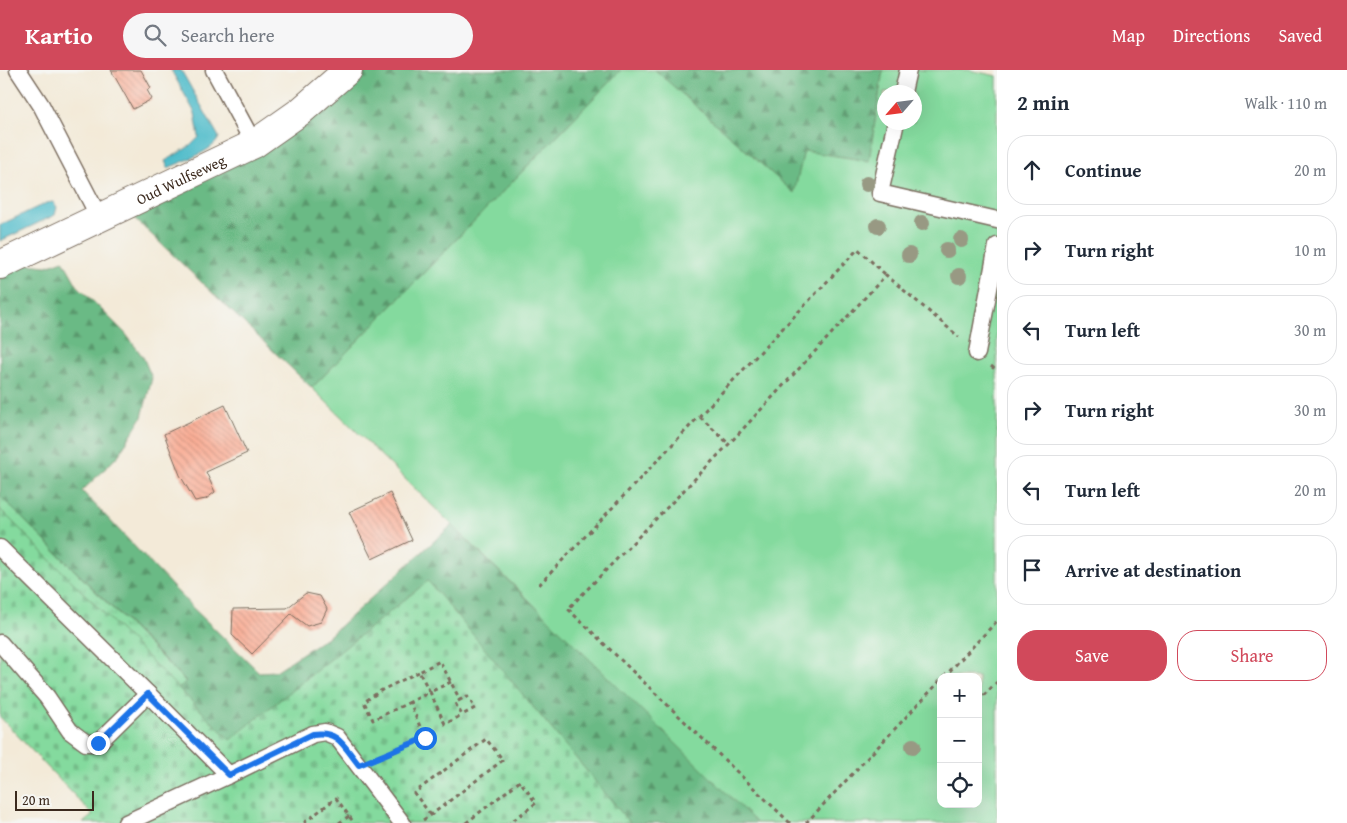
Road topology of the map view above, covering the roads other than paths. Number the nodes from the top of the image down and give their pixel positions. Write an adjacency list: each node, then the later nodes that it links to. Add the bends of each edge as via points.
1 (18, 70): 8 (lane, via 41,105)
2 (214, 70): 7 (lane)
3 (348, 70): 7 (street, Oud Wulfseweg, via 301,111)
4 (908, 70): 5 (lane)
5 (905, 85)
6 (894, 130): 9 (lane, via 880,193)
7 (254, 144): 8 (street, Oud Wulfseweg)
8 (100, 220): 11 (street, Oud Wulfseweg)
9 (997, 220)
10 (997, 246): 12 (lane)
11 (0, 265)
12 (977, 353)
13 (0, 548): 15 (lane)
14 (0, 643): 15 (lane, via 47,697 70,731 86,743 98,743)
15 (148, 694): 16 (lane)
16 (229, 775): 17 (lane); 18 (lane, via 313,734 325,732 336,737)
17 (126, 823)
18 (402, 823)

